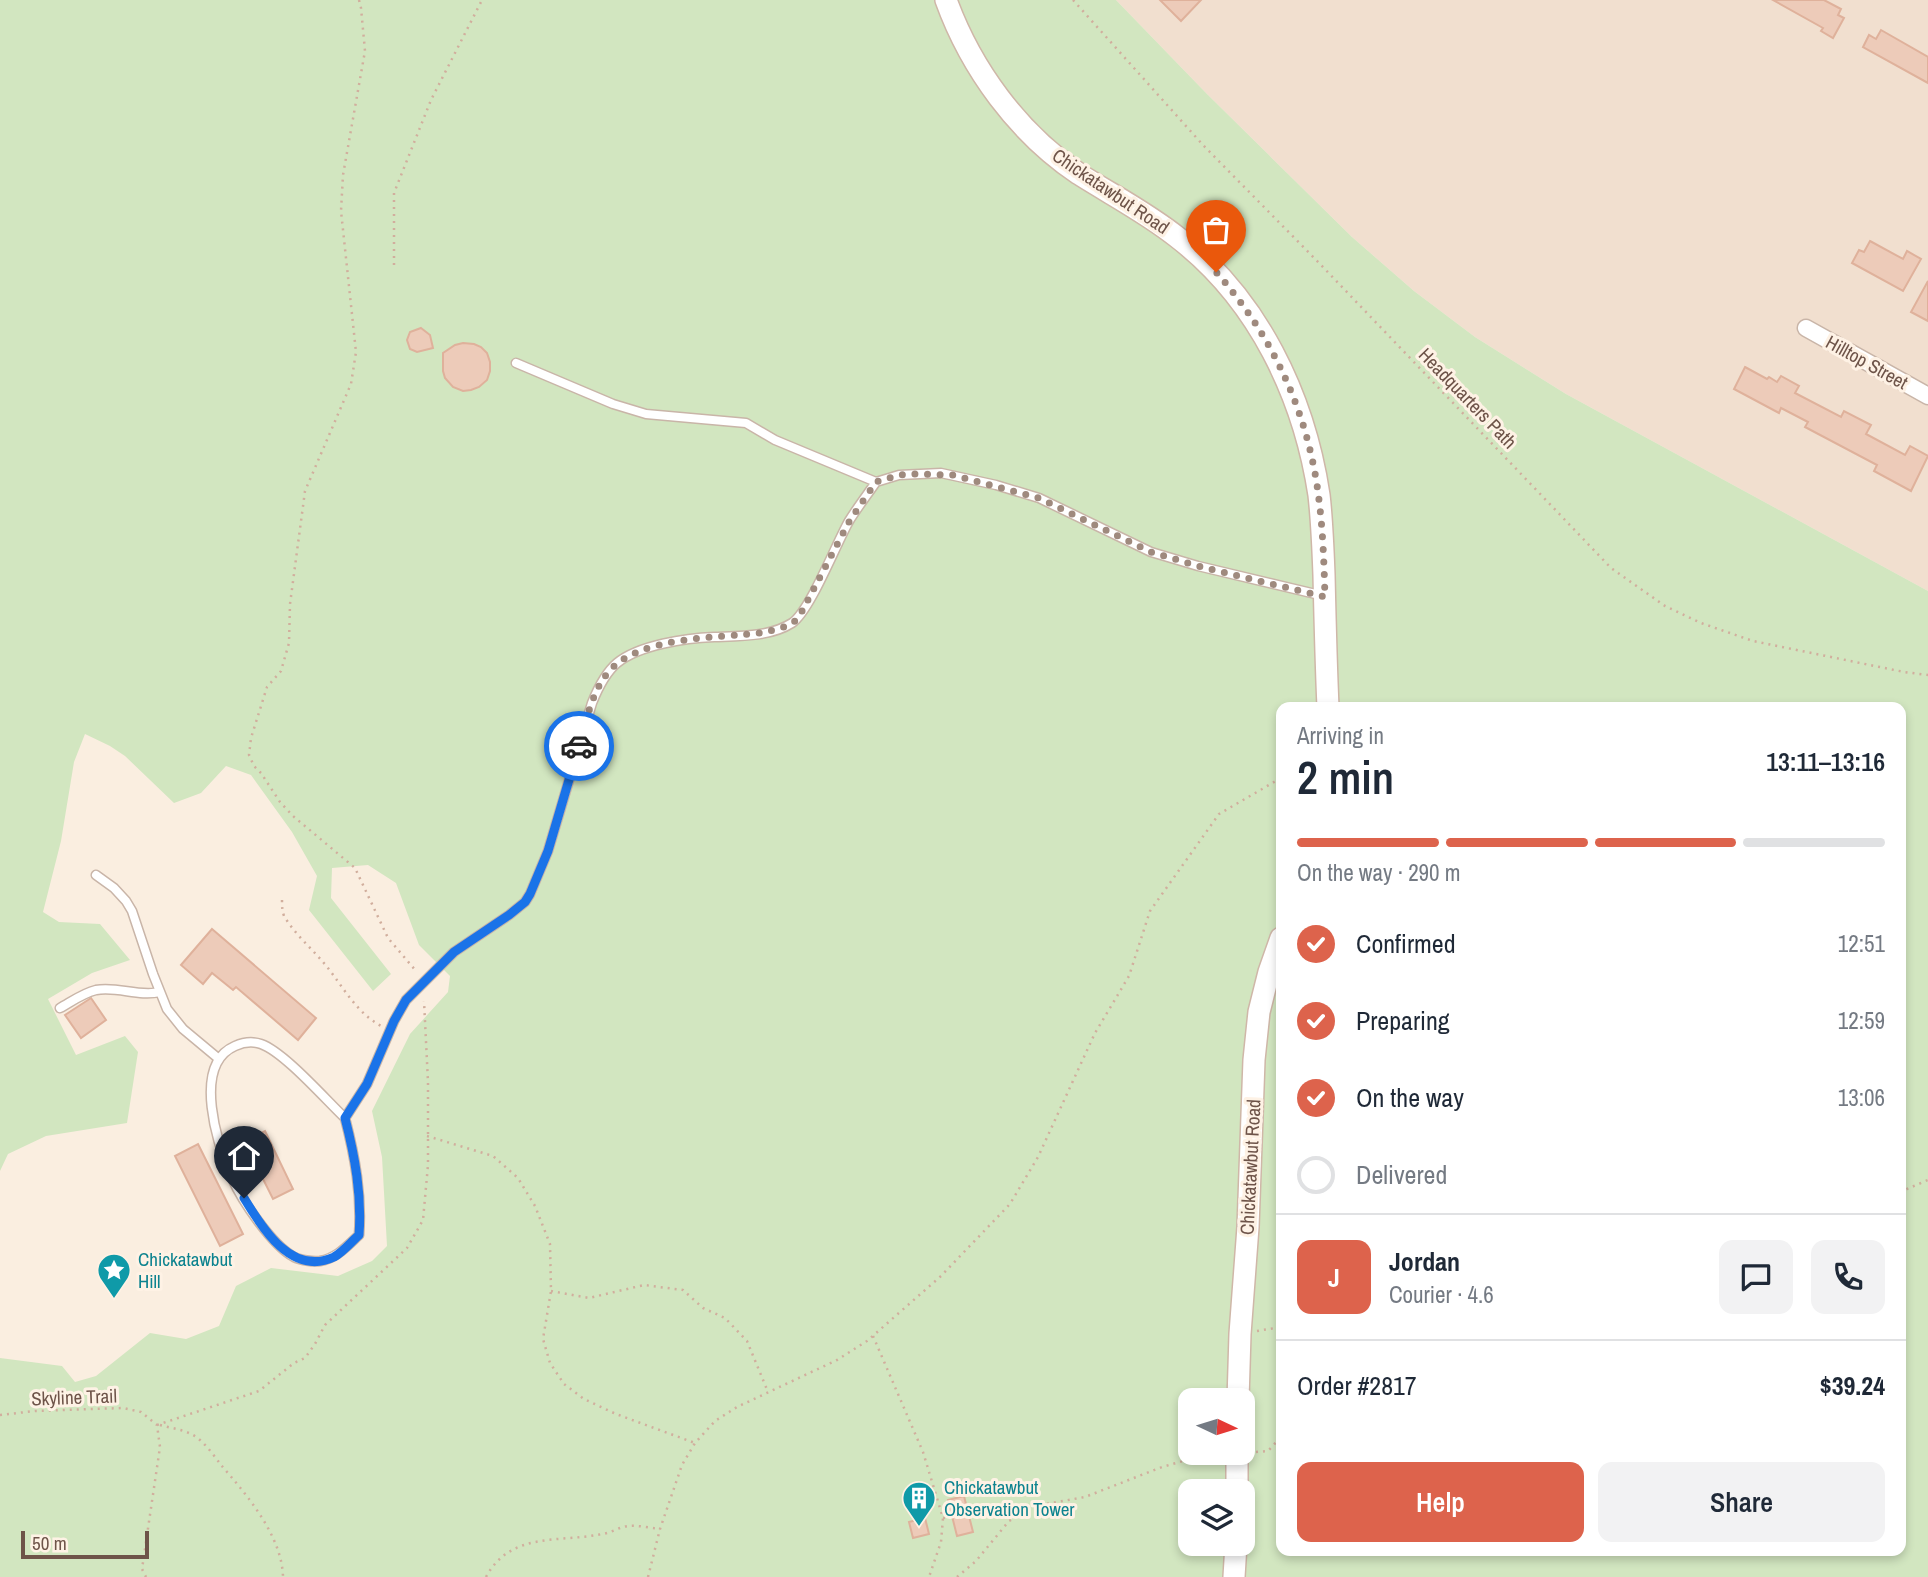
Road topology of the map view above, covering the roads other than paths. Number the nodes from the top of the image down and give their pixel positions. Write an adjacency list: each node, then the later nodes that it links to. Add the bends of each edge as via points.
1 (946, 0): 6 (main road, Chickatawbut Road, via 976,65 1028,130 1078,173 1168,229 1193,250 1228,285 1260,328 1286,379 1310,450 1321,515)
2 (1806, 328): 4 (street, Hilltop Street)
3 (516, 363): 5 (lane, via 646,414 746,423)
4 (1928, 396)
5 (876, 482): 6 (lane, via 899,475 940,473 975,479 1039,498 1151,552); 13 (lane, via 794,622 766,632 660,645 625,657 610,670 592,703 548,851 530,894 501,921 454,952 406,1000 367,1084)
6 (1325, 597): 7 (main road, Chickatawbut Road)
7 (1328, 702)
8 (96, 875): 10 (lane, via 114,888 132,911)
9 (1276, 952): 14 (main road, Chickatawbut Road, via 1259,1012 1254,1060)
10 (160, 992): 11 (lane, via 101,989); 12 (lane, via 183,1029)
11 (60, 1008)
12 (219, 1059): 13 (lane, via 241,1044 267,1046); 13 (lane, via 212,1079 212,1109 233,1180 276,1244 295,1258 318,1261 335,1256 359,1235 361,1210)
13 (345, 1118)
14 (1238, 1388)
15 (1235, 1556): 16 (main road)
16 (1234, 1577)

